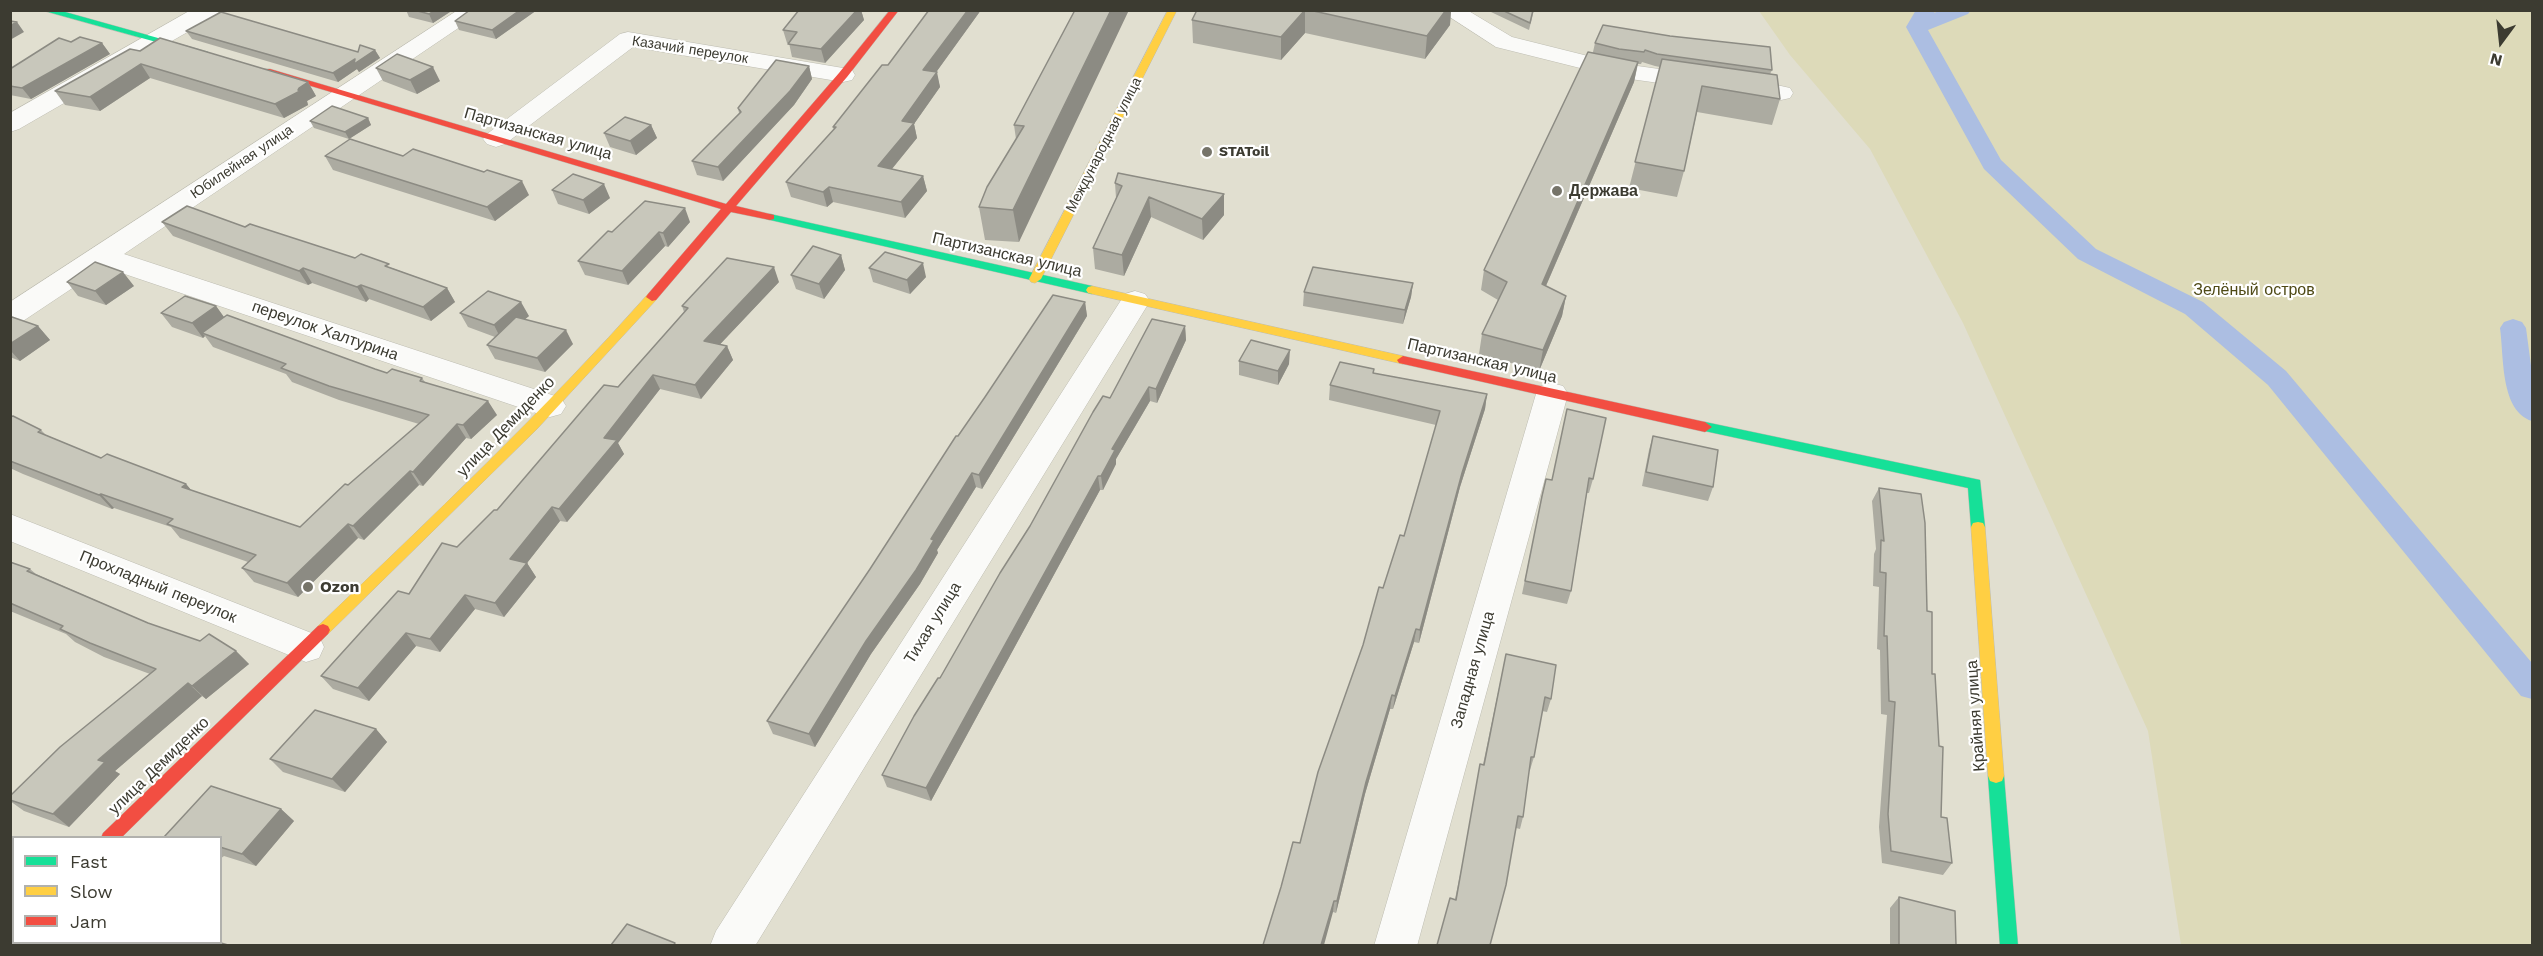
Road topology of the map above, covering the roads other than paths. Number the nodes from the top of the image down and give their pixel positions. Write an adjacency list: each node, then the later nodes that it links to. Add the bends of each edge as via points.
1 (45, 10): 7 (street)
2 (209, 10): 7 (street)
3 (474, 10): 12 (street, Юбилейная улица)
4 (896, 10): 10 (street, улица Демиденко)
5 (1173, 10): 17 (street, Международная улица)
6 (1450, 10): 11 (street, via 1504,42 1594,64)
7 (159, 39): 8 (street); 13 (street)
8 (214, 55)
9 (258, 68): 12 (street, Партизанская улица)
10 (843, 75): 14 (street, Казачий переулок, via 628,39); 15 (street, улица Демиденко)
11 (1781, 93)
12 (345, 94): 14 (street, Партизанская улица); 16 (street, Юбилейная улица)
13 (10, 124)
14 (496, 139): 15 (street, Партизанская улица)
15 (729, 208): 17 (street, Партизанская улица); 21 (street, улица Демиденко, via 614,340)
16 (101, 256): 19 (street, Юбилейная улица); 21 (street, переулок Халтурина)
17 (1035, 279): 18 (street, Партизанская улица)
18 (1135, 301): 20 (street, Партизанская улица); 26 (street, Тихая улица)
19 (10, 316)
20 (1552, 394): 22 (street, Партизанская улица); 27 (street, Западная улица)
21 (550, 406): 24 (street, улица Демиденко)
22 (1975, 484): 28 (street, Крайняя улица)
23 (10, 527): 24 (street, Прохладный переулок)
24 (306, 646): 25 (street, улица Демиденко)
25 (110, 836)
26 (731, 945)
27 (1395, 945)
28 (2009, 945)

